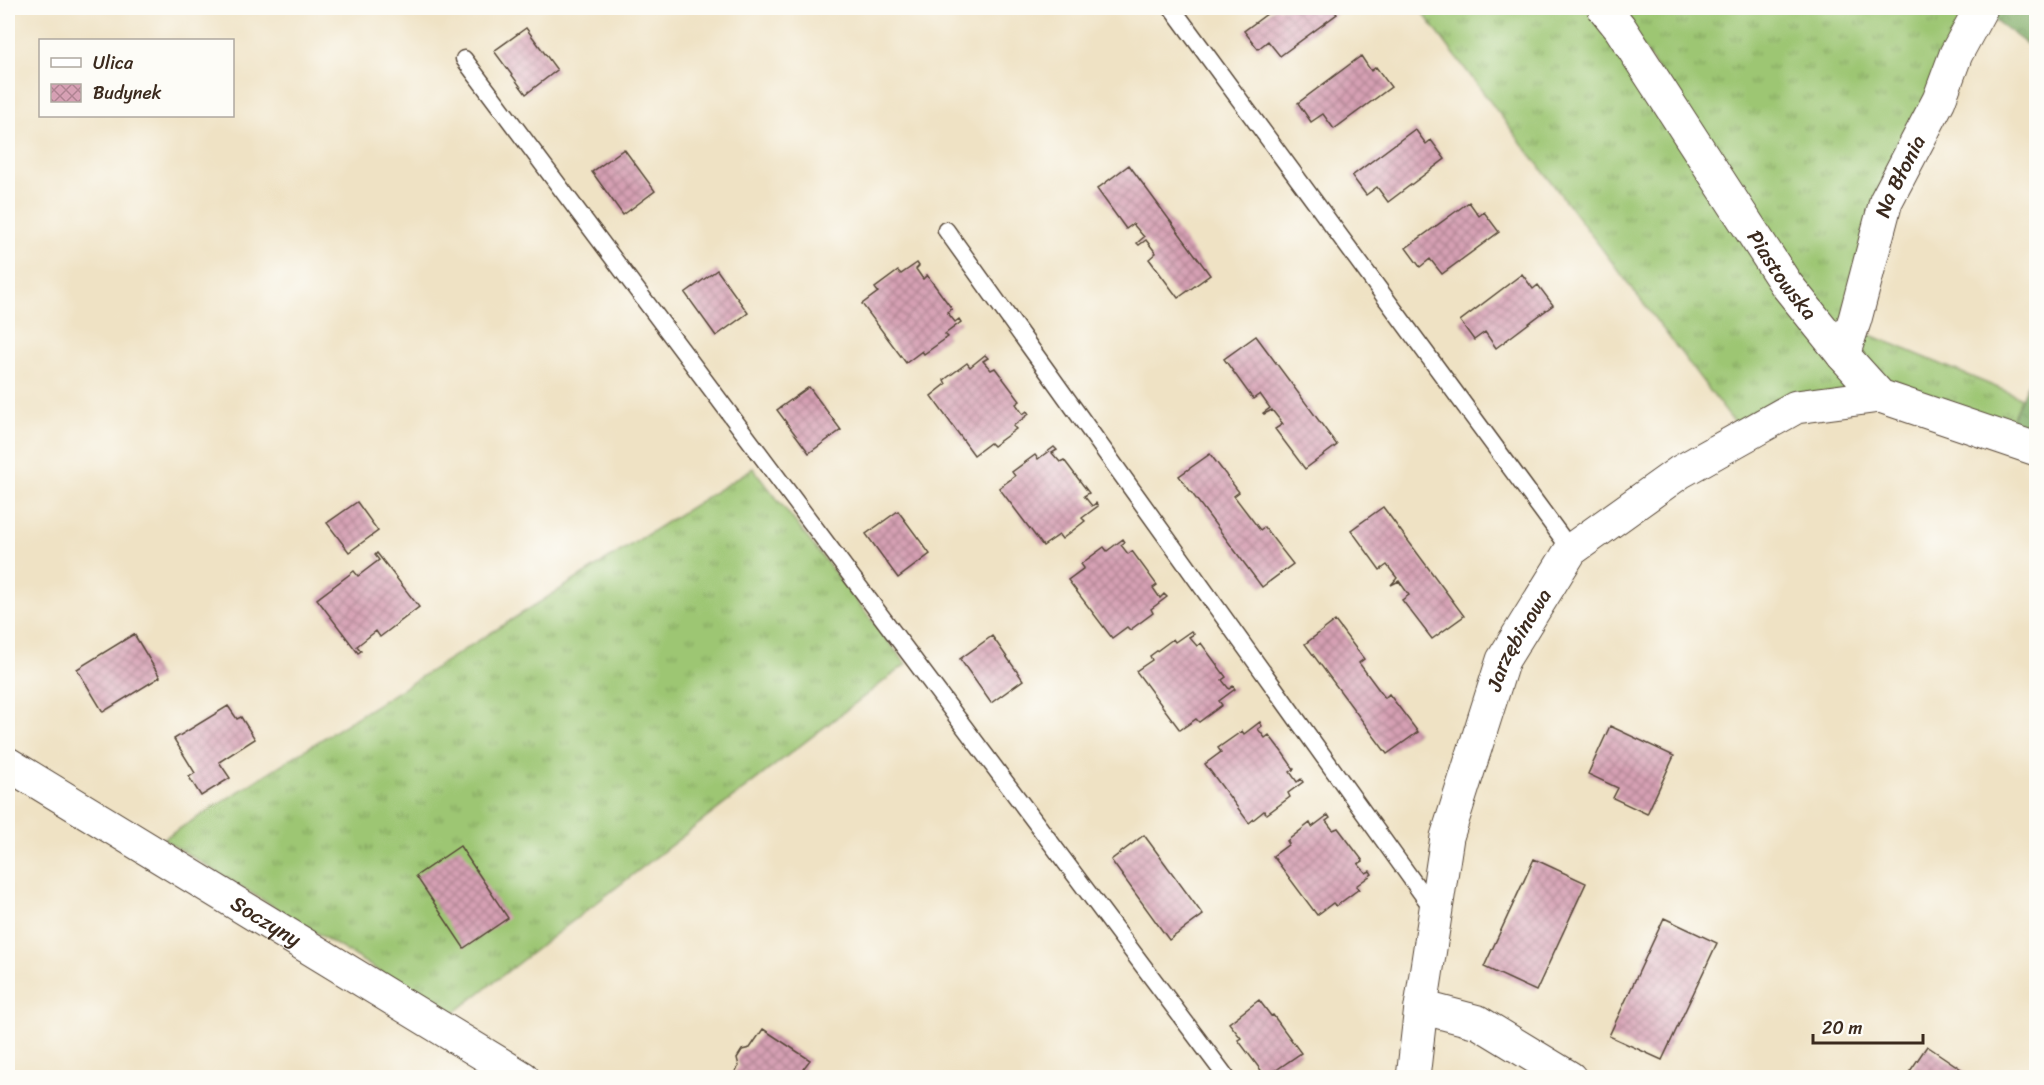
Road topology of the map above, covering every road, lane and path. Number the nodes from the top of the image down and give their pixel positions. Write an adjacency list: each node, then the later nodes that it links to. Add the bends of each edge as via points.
1 (1172, 8): 9 (lane)
2 (1604, 8): 6 (street, Piastowska, via 1786,284)
3 (1981, 8): 6 (street, Na Błonia, via 1886,201)
4 (465, 59): 14 (lane)
5 (946, 230): 11 (lane)
6 (1842, 355): 7 (street, Piastowska)
7 (1880, 396): 8 (street, Piastowska); 9 (street, Jarzębinowa, via 1796,407 1680,472)
8 (2037, 449)
9 (1571, 550): 11 (street, Jarzębinowa, via 1503,660 1447,837)
10 (8, 764): 13 (street, Soczyny)
11 (1435, 913): 12 (street, Jarzębinowa)
12 (1421, 1006): 15 (street, Jarzębinowa); 16 (street, via 1478,1022)
13 (523, 1077)
14 (1227, 1077)
15 (1413, 1077)
16 (1570, 1077)

